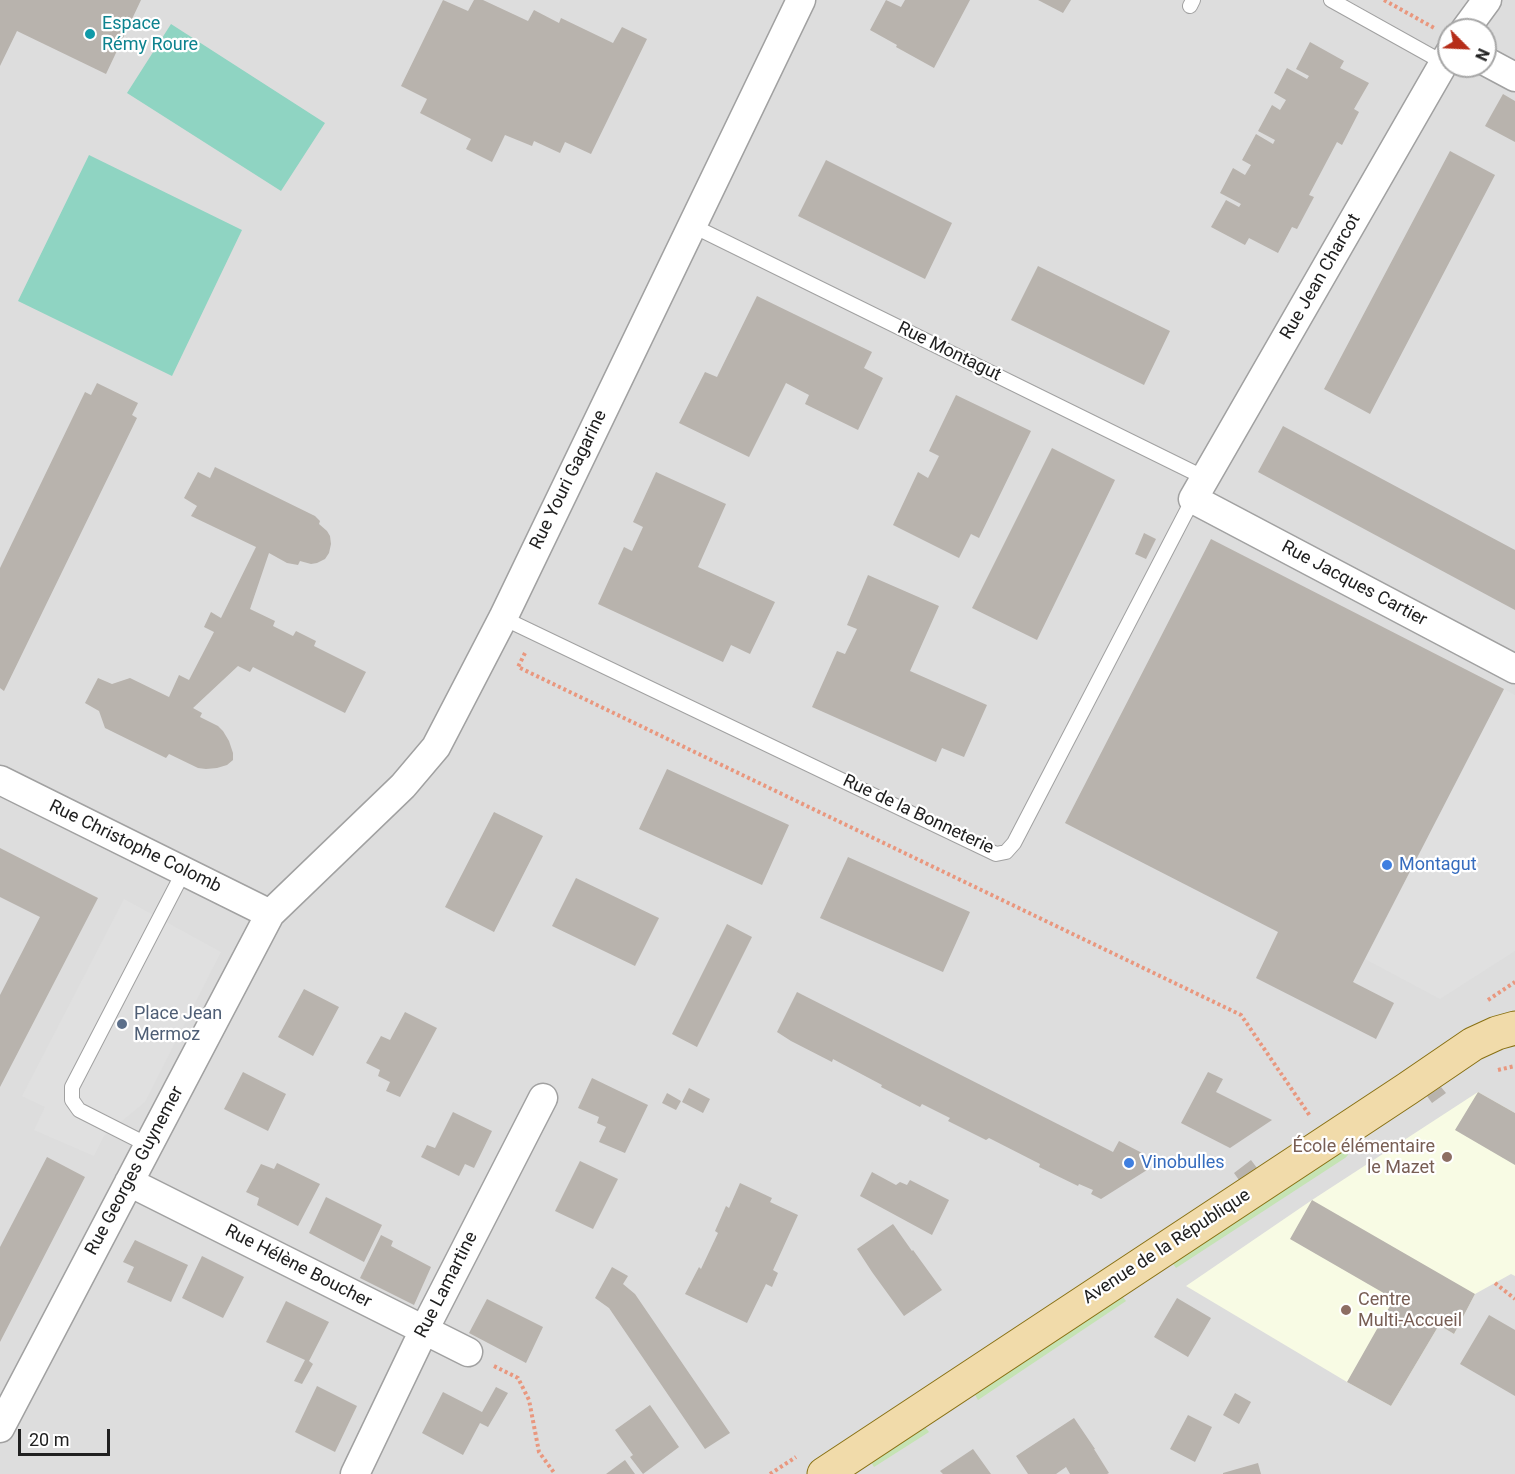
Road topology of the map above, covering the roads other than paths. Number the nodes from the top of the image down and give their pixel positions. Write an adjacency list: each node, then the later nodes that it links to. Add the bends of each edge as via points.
1 (801, 0): 9 (street, Rue Youri Gagarine)
2 (1331, 0): 5 (lane)
3 (1487, 0): 4 (street, Rue Jean Charcot)
4 (1472, 18)
5 (1437, 40)
6 (1497, 67): 8 (street)
7 (1437, 68): 10 (street, Rue Jean Charcot)
8 (1515, 77)
9 (693, 226): 10 (lane, Rue Montagut); 11 (street, Rue Youri Gagarine)
10 (1199, 489): 11 (lane, Rue de la Bonneterie, via 1014,843 1006,852 996,854); 12 (street, Rue Jacques Cartier)
11 (503, 618): 15 (street, Rue Youri Gagarine, via 436,747 403,786)
12 (1515, 669)
13 (0, 780): 14 (street, Rue Christophe Colomb)
14 (184, 871): 15 (street, Rue Christophe Colomb); 18 (lane, via 72,1087 72,1100 80,1110)
15 (270, 914): 18 (street, Rue Georges Guynemer)
16 (1515, 1028): 24 (main road, Avenue de la République, via 1473,1044)
17 (543, 1098): 20 (street, Rue Lamartine)
18 (148, 1145): 19 (street, Rue Georges Guynemer)
19 (129, 1182): 20 (street, Rue Hélène Boucher); 22 (street, Rue Georges Guynemer)
20 (424, 1330): 21 (street, Rue Hélène Boucher); 23 (street, Rue Lamartine)
21 (468, 1352)
22 (0, 1428)
23 (356, 1474)
24 (824, 1474)

